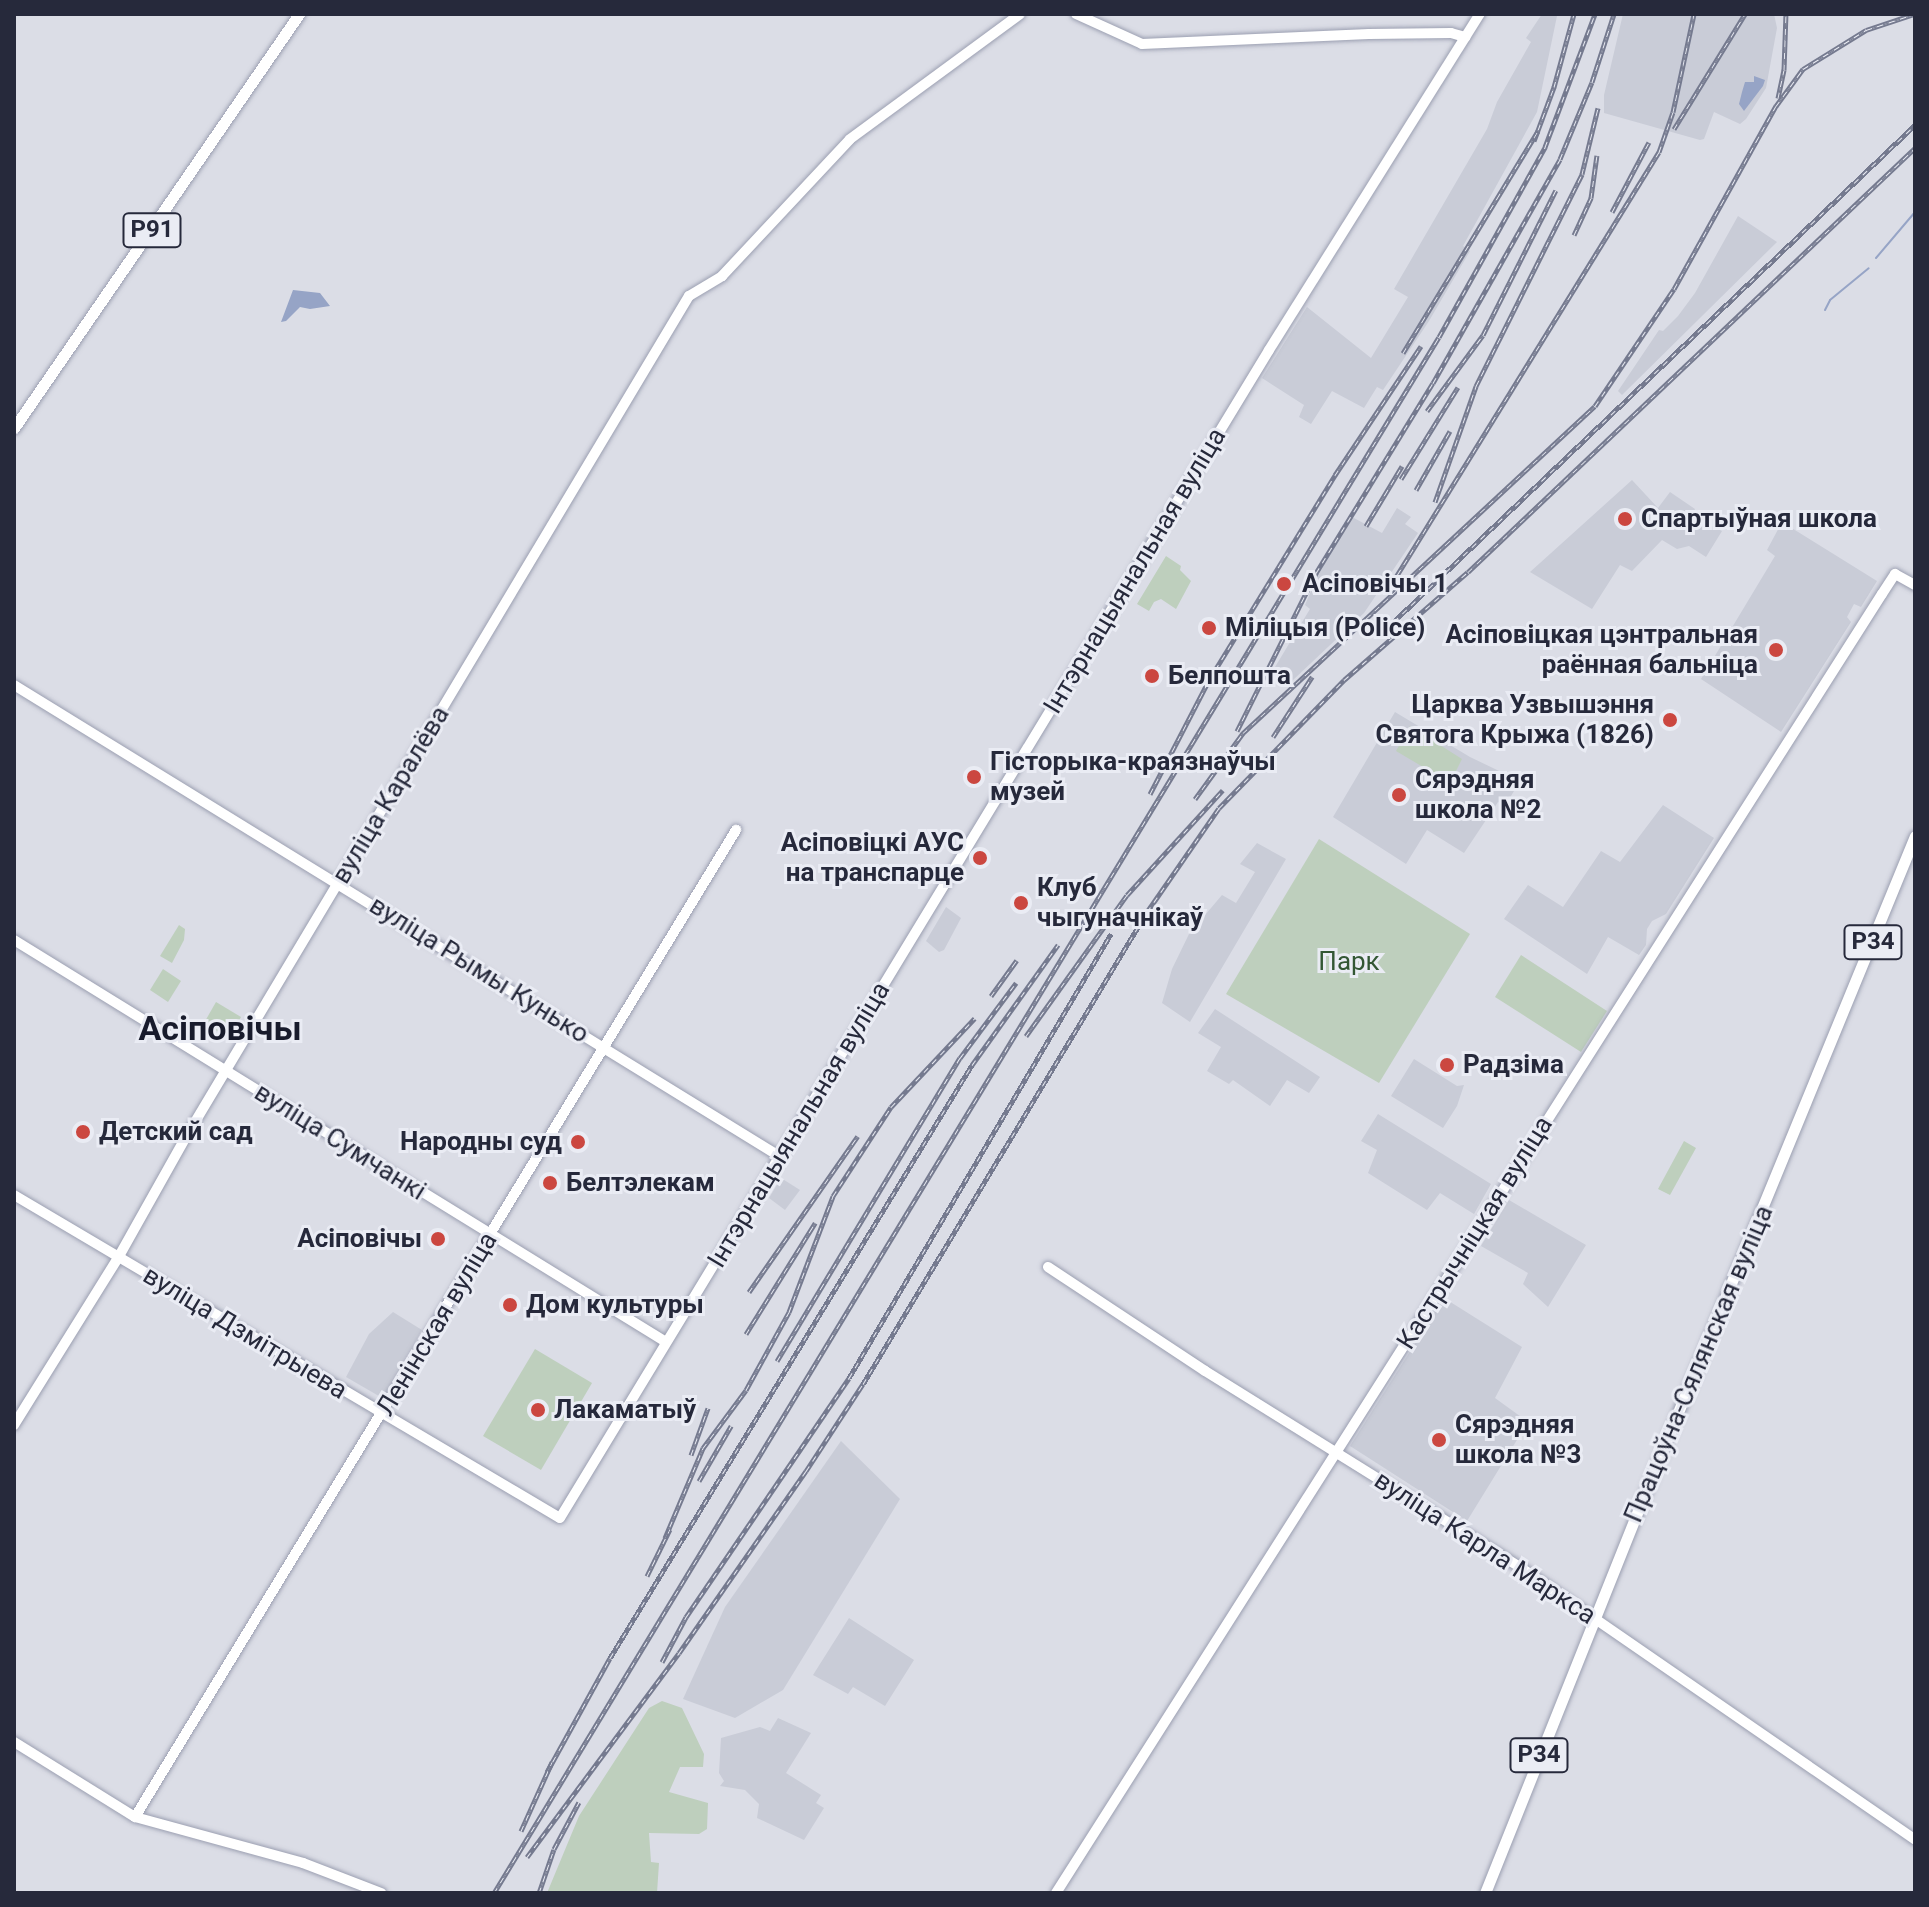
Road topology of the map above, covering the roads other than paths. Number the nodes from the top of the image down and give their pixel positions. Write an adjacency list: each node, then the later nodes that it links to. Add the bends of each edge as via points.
1 (299, 14): 6 (main road, Р91)
2 (1020, 14): 11 (street, вуліца Каралёва, via 863,130 797,192 722,276 689,296)
3 (1076, 14): 5 (street, via 1142,44 1369,34)
4 (1480, 14): 5 (street, Інтэрнацыянальная вуліца)
5 (1465, 37): 15 (street, Інтэрнацыянальная вуліца)
6 (14, 428)
7 (1915, 585): 23 (street, Кастрычніцкая вуліца, via 1895,574)
8 (14, 685): 11 (street, вуліца Рымы Кунько)
9 (736, 830): 13 (street, Ленінская вуліца)
10 (1915, 836): 25 (main road, Працоўна-Сялянская вуліца / Р34)
11 (338, 883): 13 (street, вуліца Рымы Кунько); 14 (street, вуліца Каралёва)
12 (14, 940): 14 (street, вуліца Сумчанкі)
13 (603, 1046): 15 (street, вуліца Рымы Кунько); 17 (street, Ленінская вуліца)
14 (226, 1071): 17 (street, вуліца Сумчанкі); 18 (street, вуліца Каралёва)
15 (779, 1156): 20 (street, Інтэрнацыянальная вуліца)
16 (14, 1195): 18 (street, вуліца Дзмітрыева)
17 (491, 1235): 20 (street, вуліца Сумчанкі); 21 (street, Ленінская вуліца)
18 (118, 1258): 21 (street, вуліца Дзмітрыева); 22 (street, вуліца Каралёва)
19 (1048, 1267): 23 (street, вуліца Карла Маркса)
20 (666, 1342): 24 (street, Інтэрнацыянальная вуліца)
21 (382, 1415): 24 (street, вуліца Дзмітрыева); 27 (street, Ленінская вуліца)
22 (14, 1425)
23 (1337, 1453): 25 (street, вуліца Карла Маркса); 30 (street, Кастрычніцкая вуліца)
24 (560, 1518)
25 (1595, 1617): 28 (street, вуліца Карла Маркса); 31 (main road, Працоўна-Сялянская вуліца / Р34)
26 (14, 1742): 27 (street)
27 (135, 1817): 29 (street, via 278,1855)
28 (1915, 1839)
29 (381, 1893)
30 (1056, 1893)
31 (1485, 1893)

